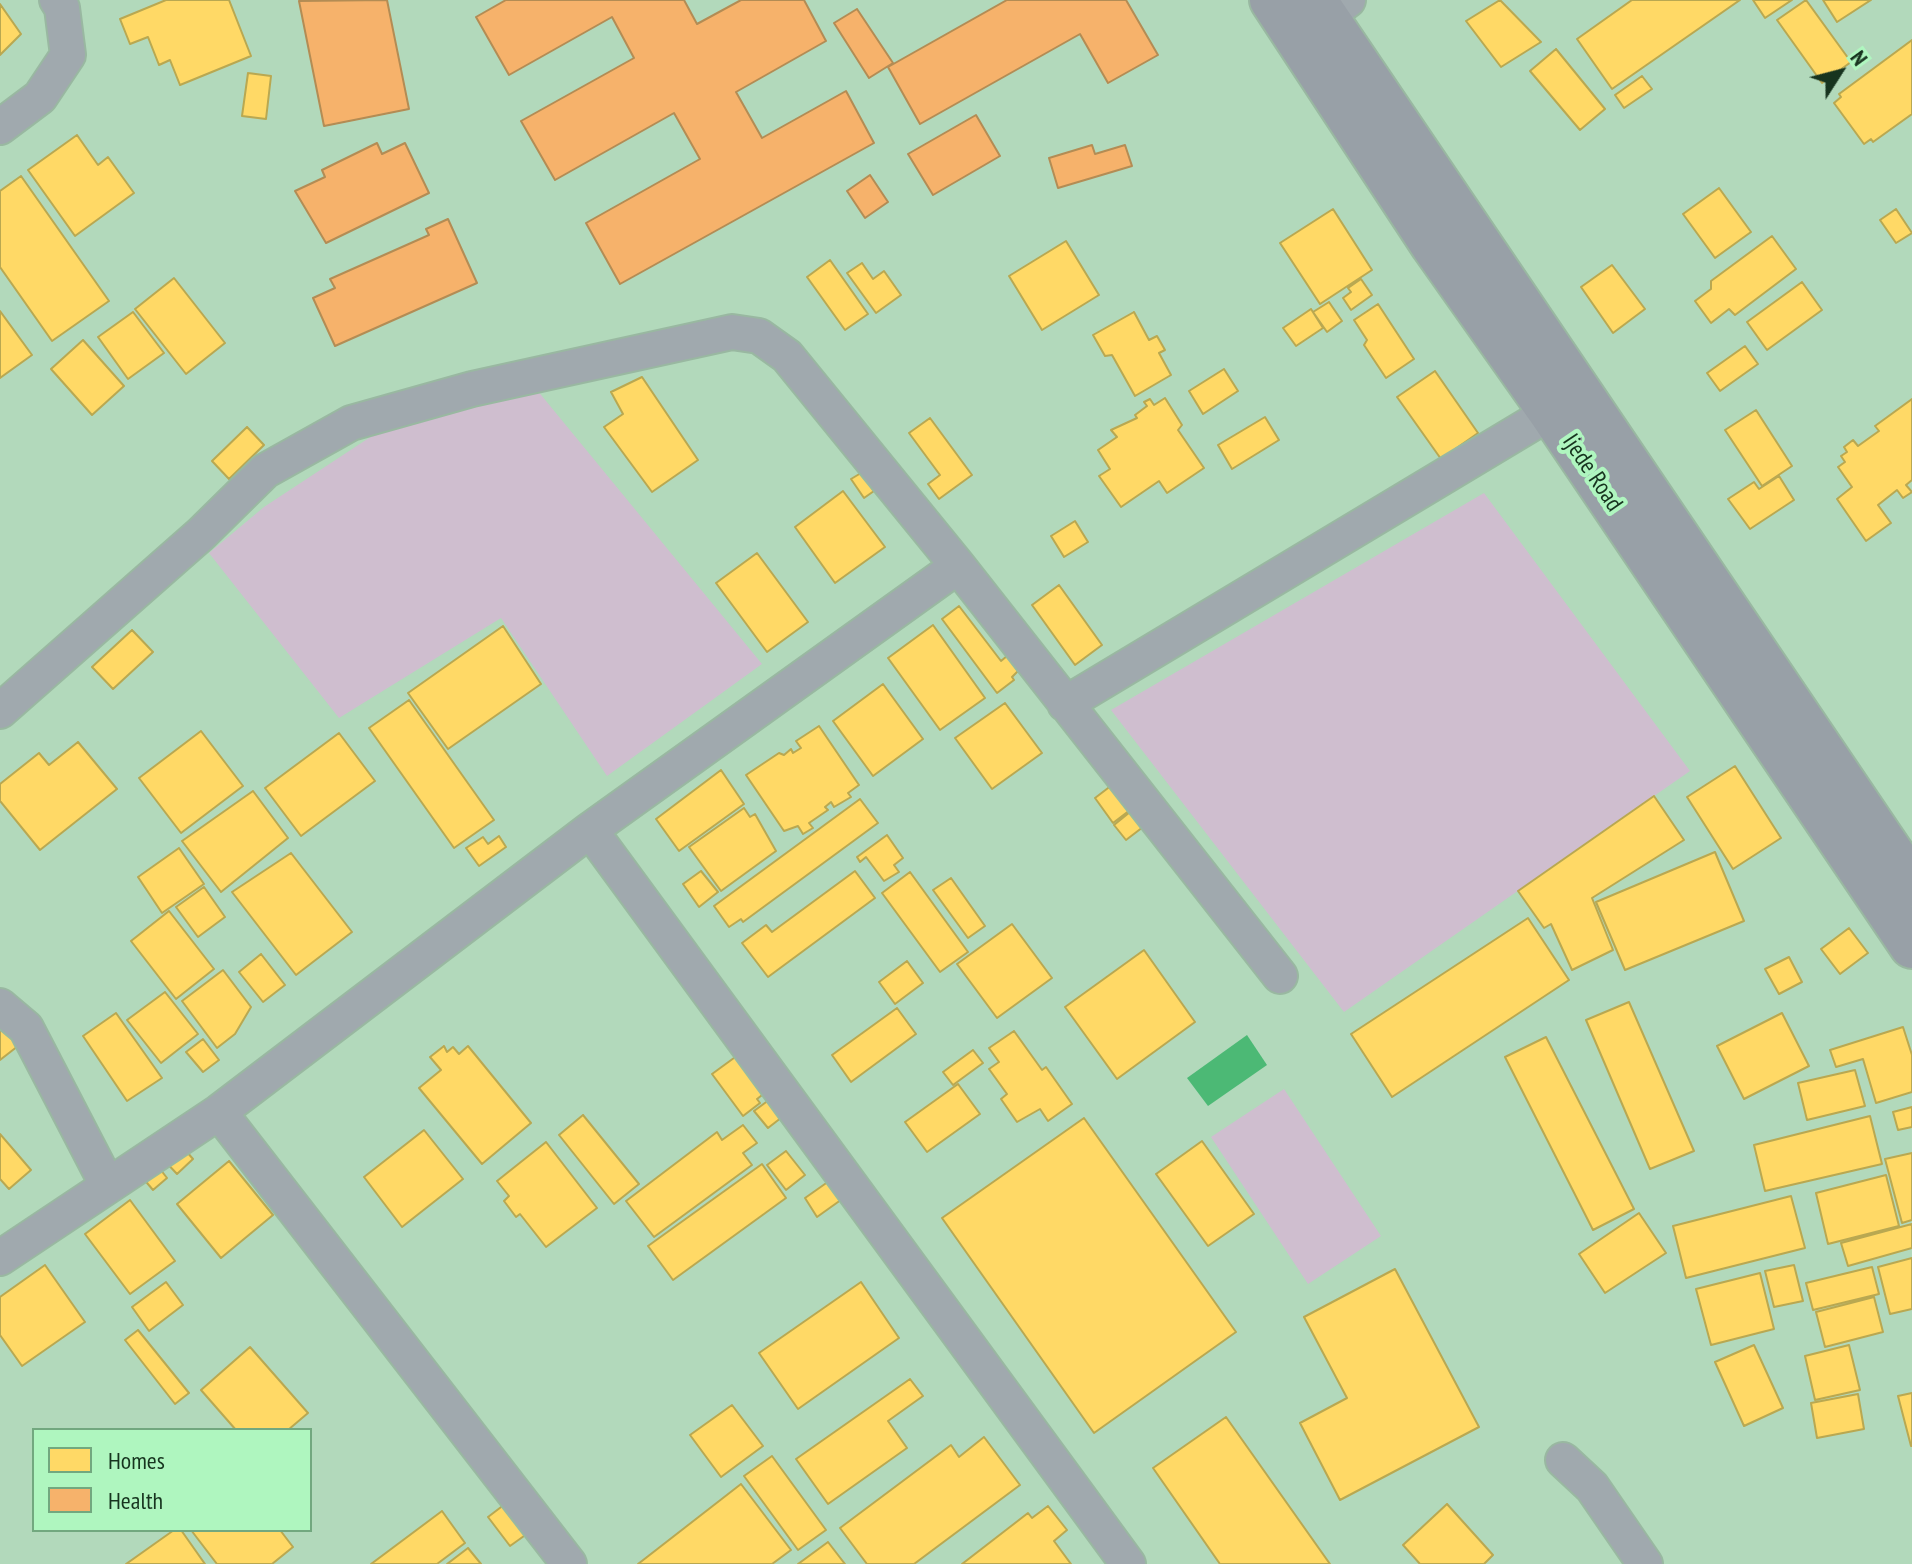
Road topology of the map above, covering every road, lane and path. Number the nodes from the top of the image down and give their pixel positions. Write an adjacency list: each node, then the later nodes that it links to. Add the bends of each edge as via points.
1 (57, 0): 4 (street, via 68,55 40,97)
2 (1272, 0): 5 (main road, Ijede Road)
3 (1329, 6): 5 (main road, Ijede Road)
4 (0, 127)
5 (1449, 234): 6 (main road, Ijede Road); 11 (main road, Ijede Road)
6 (1551, 412): 8 (street); 12 (main road, Ijede Road)
7 (958, 566): 8 (street); 9 (street, via 787,356 759,336 732,332 472,389 351,423 265,471); 10 (street)
8 (1065, 704): 13 (street)
9 (0, 711)
10 (590, 830): 15 (street); 20 (street)
11 (1912, 884)
12 (1912, 946)
13 (1280, 976)
14 (0, 1006): 16 (street, via 26,1028)
15 (219, 1112): 16 (street); 19 (street)
16 (108, 1186): 17 (street)
17 (0, 1258)
18 (1563, 1460): 21 (street, via 1592,1487)
19 (569, 1564)
20 (1128, 1564)
21 (1645, 1564)

